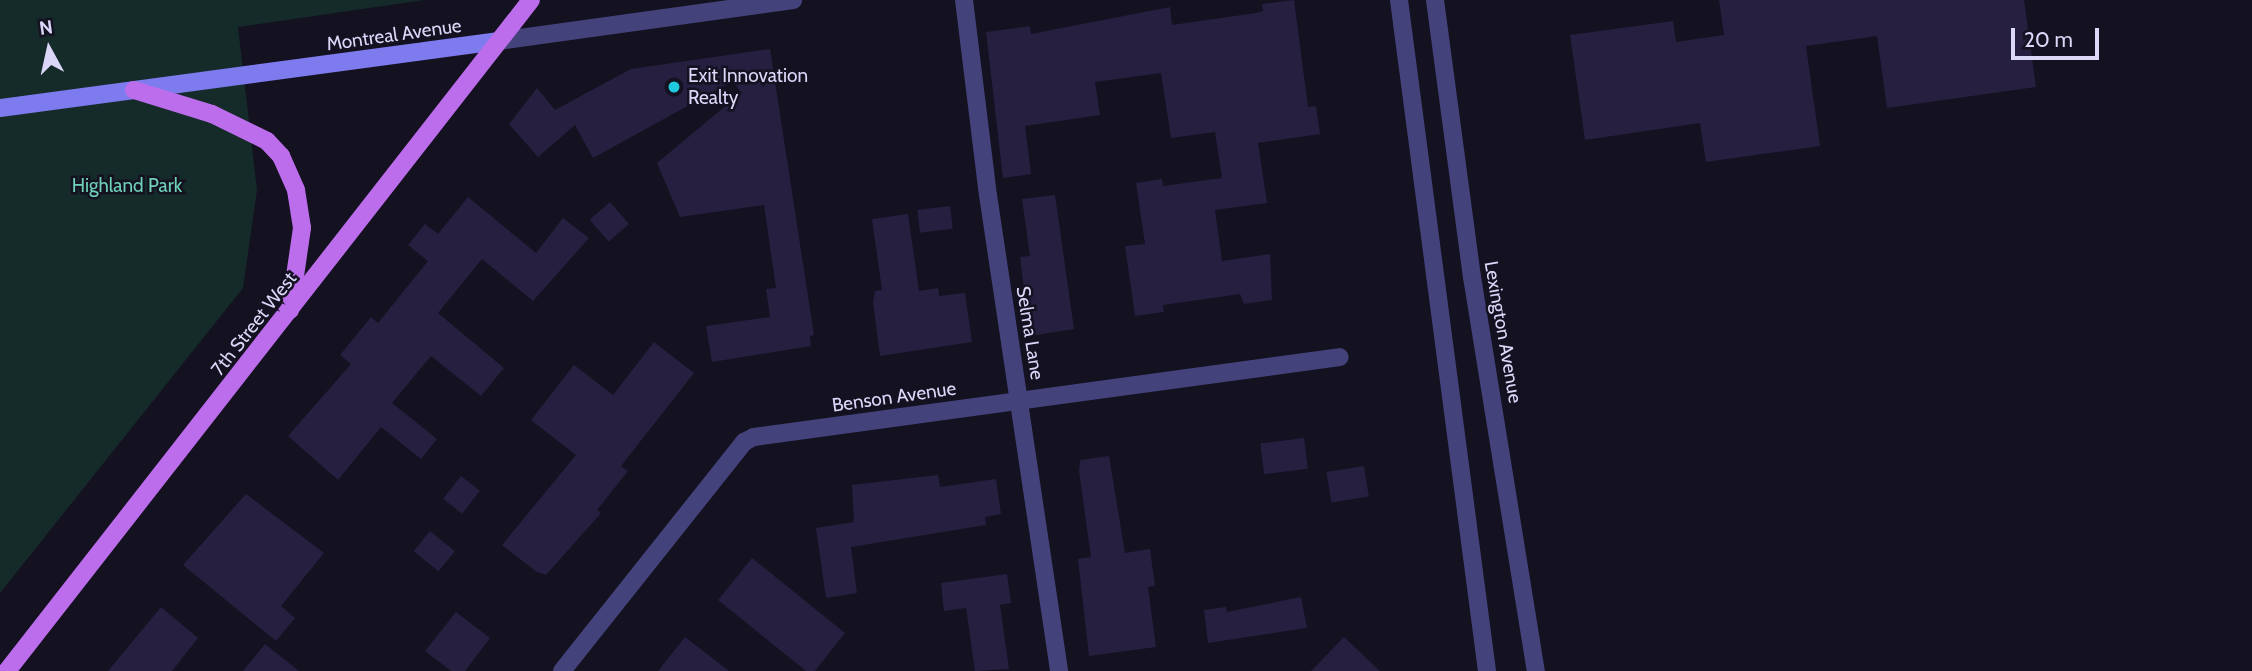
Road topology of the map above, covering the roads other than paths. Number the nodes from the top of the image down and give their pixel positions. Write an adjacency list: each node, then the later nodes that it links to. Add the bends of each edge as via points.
1 (531, 0): 6 (main road, 7th Street West)
2 (793, 0): 6 (street, Montreal Avenue)
3 (964, 0): 11 (street, Selma Lane)
4 (1399, 0): 15 (street)
5 (1434, 0): 16 (street, Lexington Avenue, via 1472,277)
6 (498, 41): 7 (main road, Montreal Avenue); 9 (main road, 7th Street West)
7 (134, 90): 8 (main road, Montreal Avenue); 9 (main road, via 212,114 267,141 281,156 296,190 302,228)
8 (0, 108)
9 (289, 314): 12 (main road, 7th Street West)
10 (1340, 357): 11 (street, Benson Avenue)
11 (1019, 401): 13 (street, Benson Avenue, via 744,442); 14 (street, Selma Lane)
12 (7, 671)
13 (562, 671)
14 (1059, 671)
15 (1487, 671)
16 (1536, 671)

